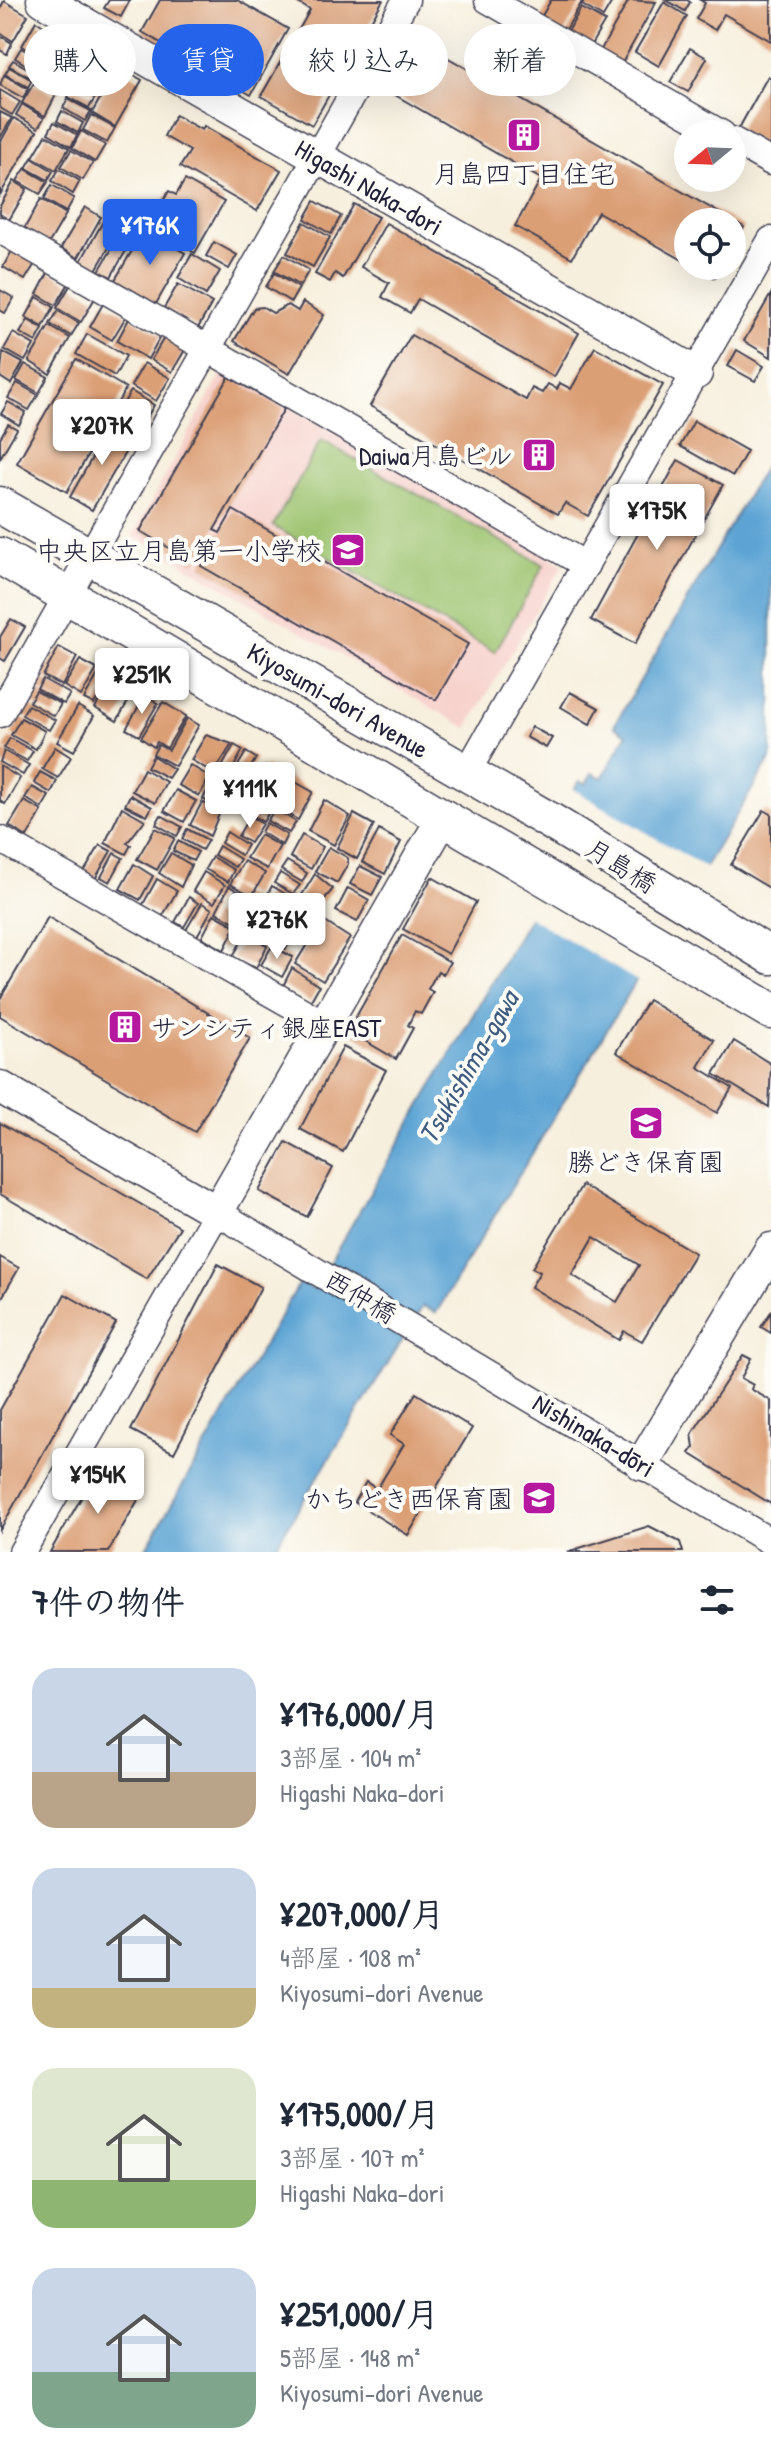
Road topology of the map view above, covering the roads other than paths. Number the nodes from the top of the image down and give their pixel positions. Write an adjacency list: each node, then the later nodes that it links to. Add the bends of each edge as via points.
1 (43, 0): 6 (street, Higashi Naka-dori)
2 (406, 0): 6 (street)
3 (488, 0): 4 (street)
4 (698, 120)
5 (746, 148): 7 (street)
6 (316, 156): 10 (street); 11 (street, Higashi Naka-dori)
7 (771, 162)
8 (0, 230): 10 (street)
9 (771, 240): 11 (street)
10 (207, 348): 14 (street); 15 (street)
11 (696, 373): 15 (street)
12 (0, 505): 14 (main road, Kiyosumi-dori Avenue)
13 (0, 556): 16 (main road, Kiyosumi-dori Avenue)
14 (89, 556): 16 (street); 18 (main road, Kiyosumi-dori Avenue)
15 (586, 565): 18 (street)
16 (67, 595): 17 (street); 19 (main road, Kiyosumi-dori Avenue)
17 (0, 714)
18 (466, 774): 20 (main road, Kiyosumi-dori Avenue)
19 (443, 818): 22 (main road, Kiyosumi-dori Avenue); 25 (street)
20 (552, 822): 23 (main road, 月島橋)
21 (0, 839): 25 (street)
22 (527, 868): 24 (main road, 月島橋)
23 (769, 949)
24 (771, 1011)
25 (325, 1024): 27 (street)
26 (0, 1087): 27 (street)
27 (217, 1212): 29 (street, 西仲橋); 32 (street)
28 (771, 1249): 30 (street)
29 (418, 1329): 30 (street, Nishinaka-dōri)
30 (642, 1464): 31 (street, Nishinaka-dōri)
31 (771, 1542)
32 (22, 1552)

